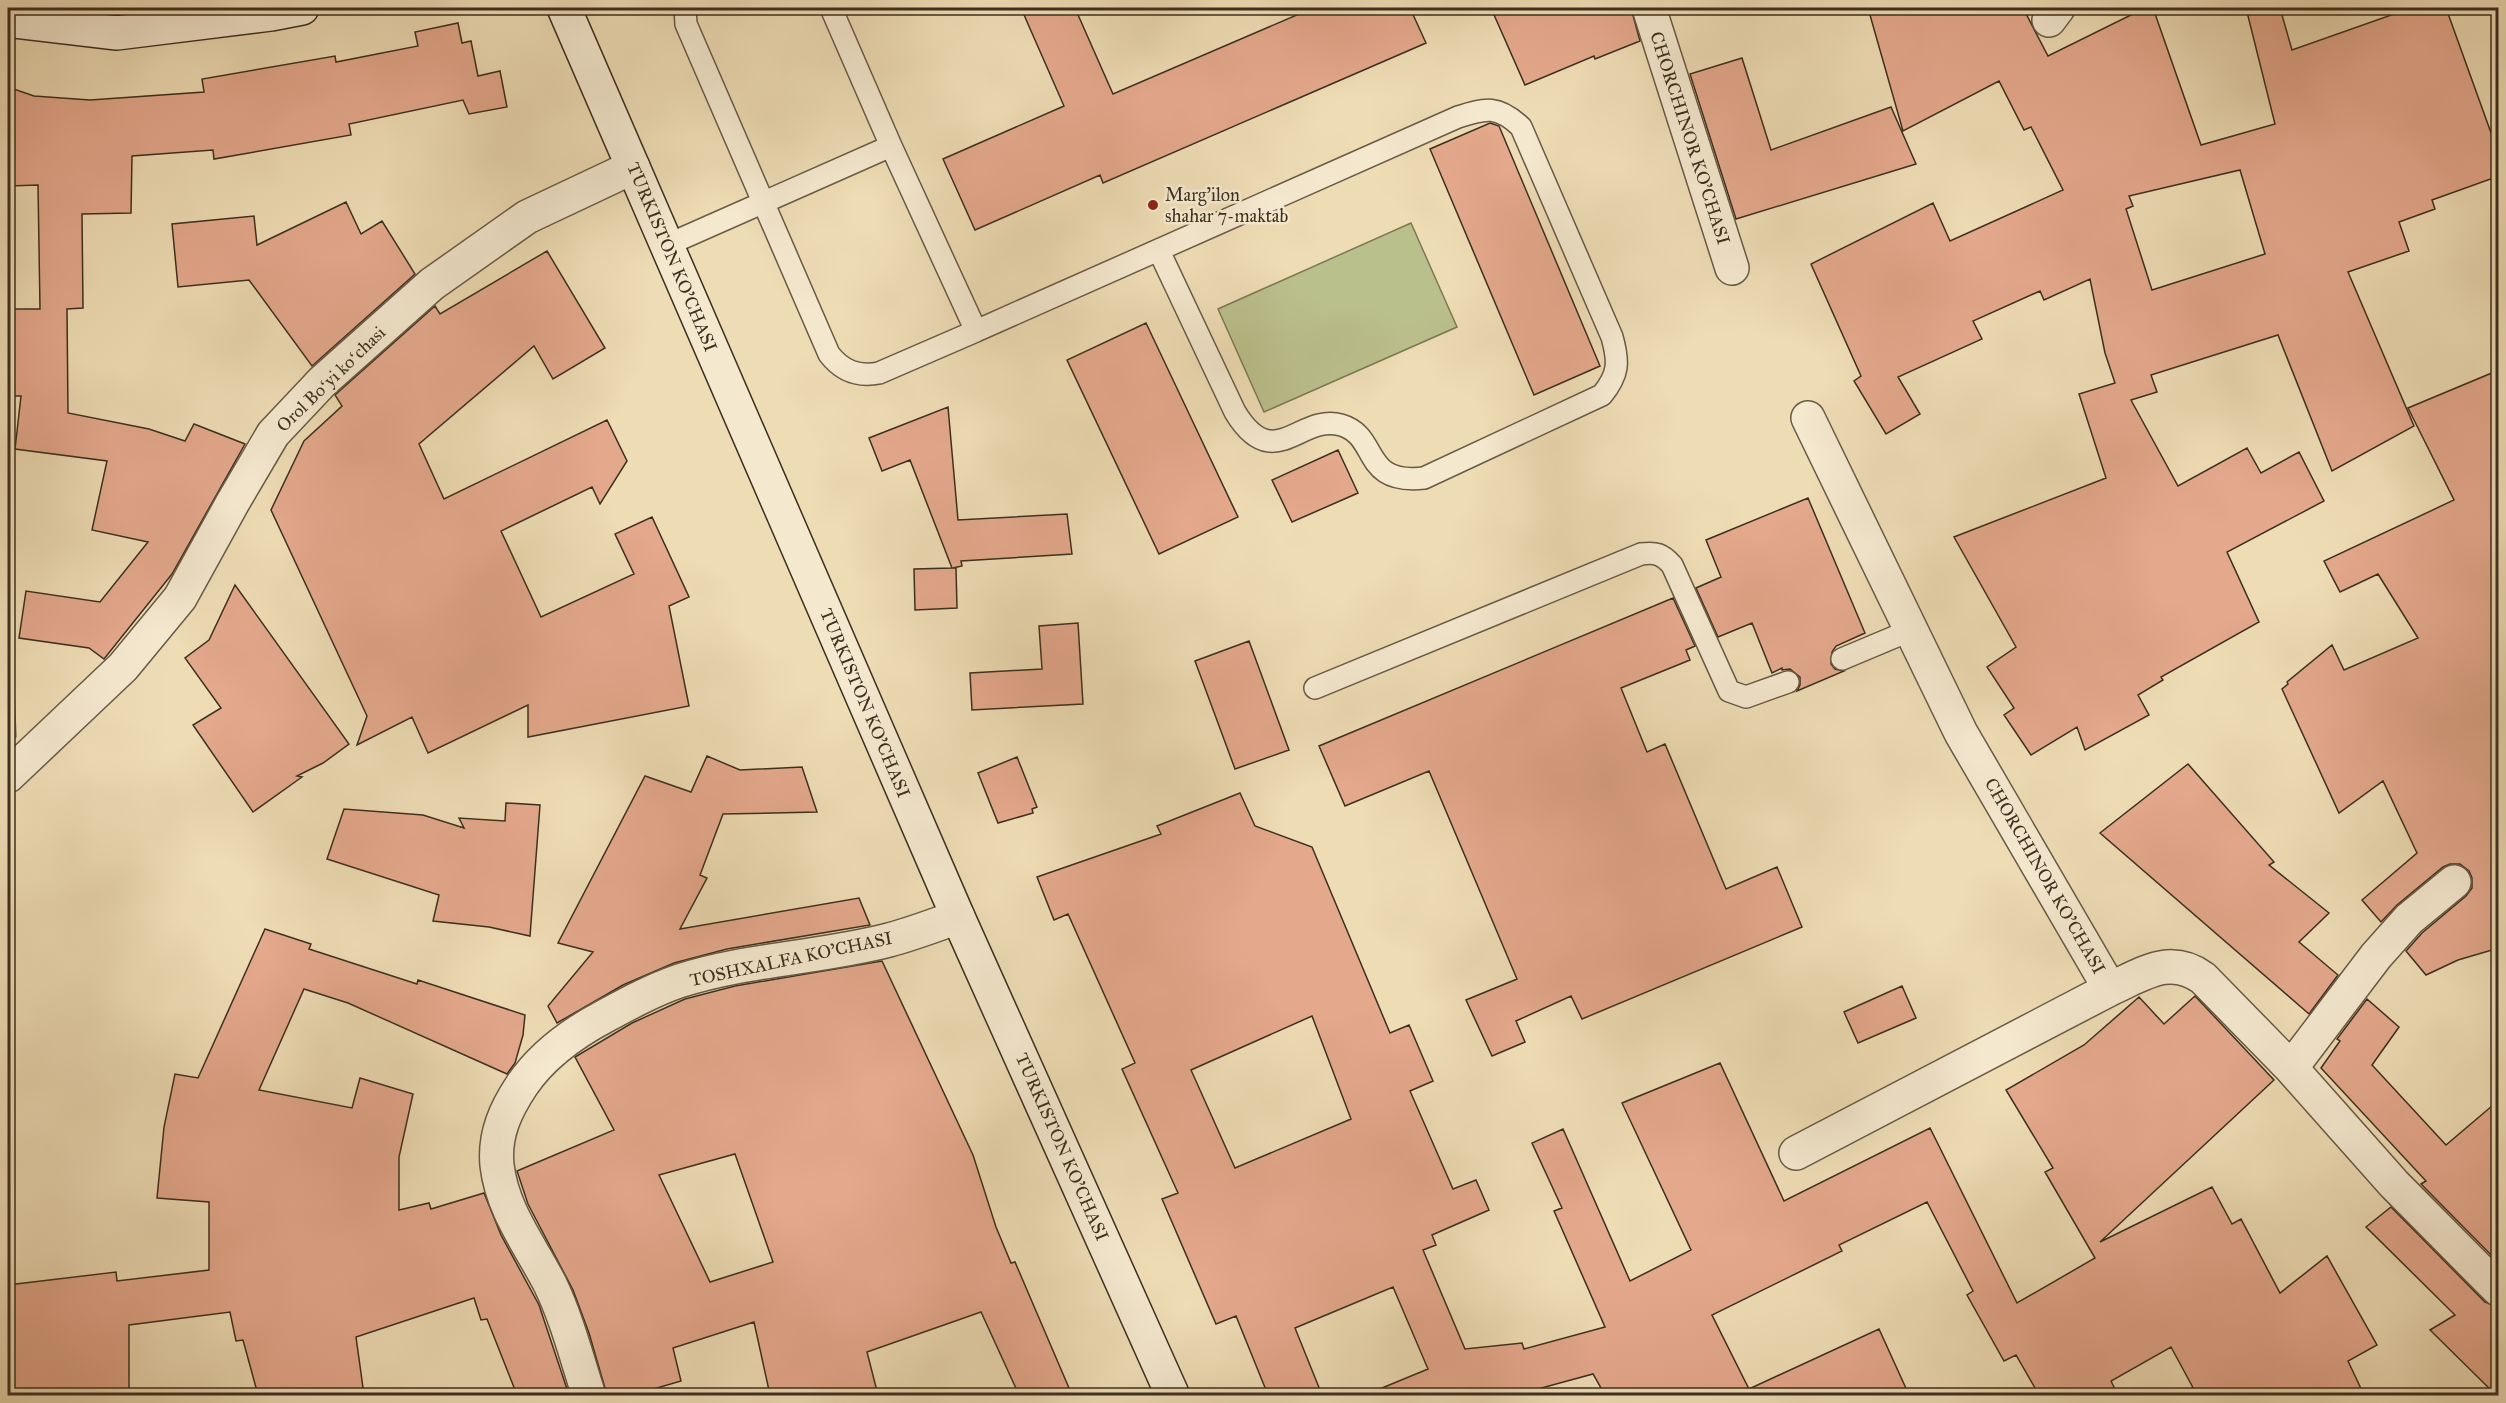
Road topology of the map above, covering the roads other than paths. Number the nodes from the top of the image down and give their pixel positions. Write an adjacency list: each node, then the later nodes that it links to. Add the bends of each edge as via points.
1 (302, 8): 6 (street, via 117,33)
2 (564, 8): 8 (street, TURKISTON KO’CHASI)
3 (685, 8): 9 (lane, via 686,24)
4 (831, 8): 7 (lane)
5 (1648, 8): 12 (street, CHORCHINOR KO'CHASI)
6 (8, 18)
7 (891, 146): 9 (lane); 13 (lane)
8 (633, 167): 10 (street, TURKISTON KO’CHASI); 19 (street, Orol Boʻyi koʻchasi, via 528,217 432,284 322,382 273,434 180,598 123,667)
9 (762, 203): 10 (lane); 13 (lane, via 829,354 845,370 867,375 879,373)
10 (667, 245): 21 (street, TURKISTON KO’CHASI)
11 (1159, 250): 11 (lane, via 1458,117 1480,110 1497,110 1521,126 1612,337 1616,370 1602,395 1424,478 1398,478 1377,466 1360,437 1343,425 1325,424 1271,441 1249,432 1235,412); 13 (lane)
12 (1732, 268)
13 (976, 331)
14 (1808, 418): 15 (street, CHORCHINOR KO'CHASI)
15 (1911, 630): 16 (lane); 22 (street, CHORCHINOR KO'CHASI, via 1962,733)
16 (1842, 659)
17 (1788, 682): 18 (lane, via 1746,697 1729,690 1672,565 1655,552 1641,554)
18 (1315, 688)
19 (8, 776)
20 (2454, 882): 23 (street, via 2409,919 2376,956)
21 (958, 917): 26 (street, TOSHXALFA KO'CHASI, via 889,940 680,981 587,1027 558,1045 530,1073 508,1106 497,1140 497,1165 504,1196 551,1286); 27 (street, TURKISTON KO’CHASI)
22 (2110, 988): 23 (street, CHORCHINOR KO'CHASI, via 2162,967 2190,968); 24 (street)
23 (2291, 1068): 25 (street, CHORCHINOR KO'CHASI, via 2394,1184)
24 (1796, 1153)
25 (2499, 1288)
26 (589, 1395)
27 (1173, 1395)

